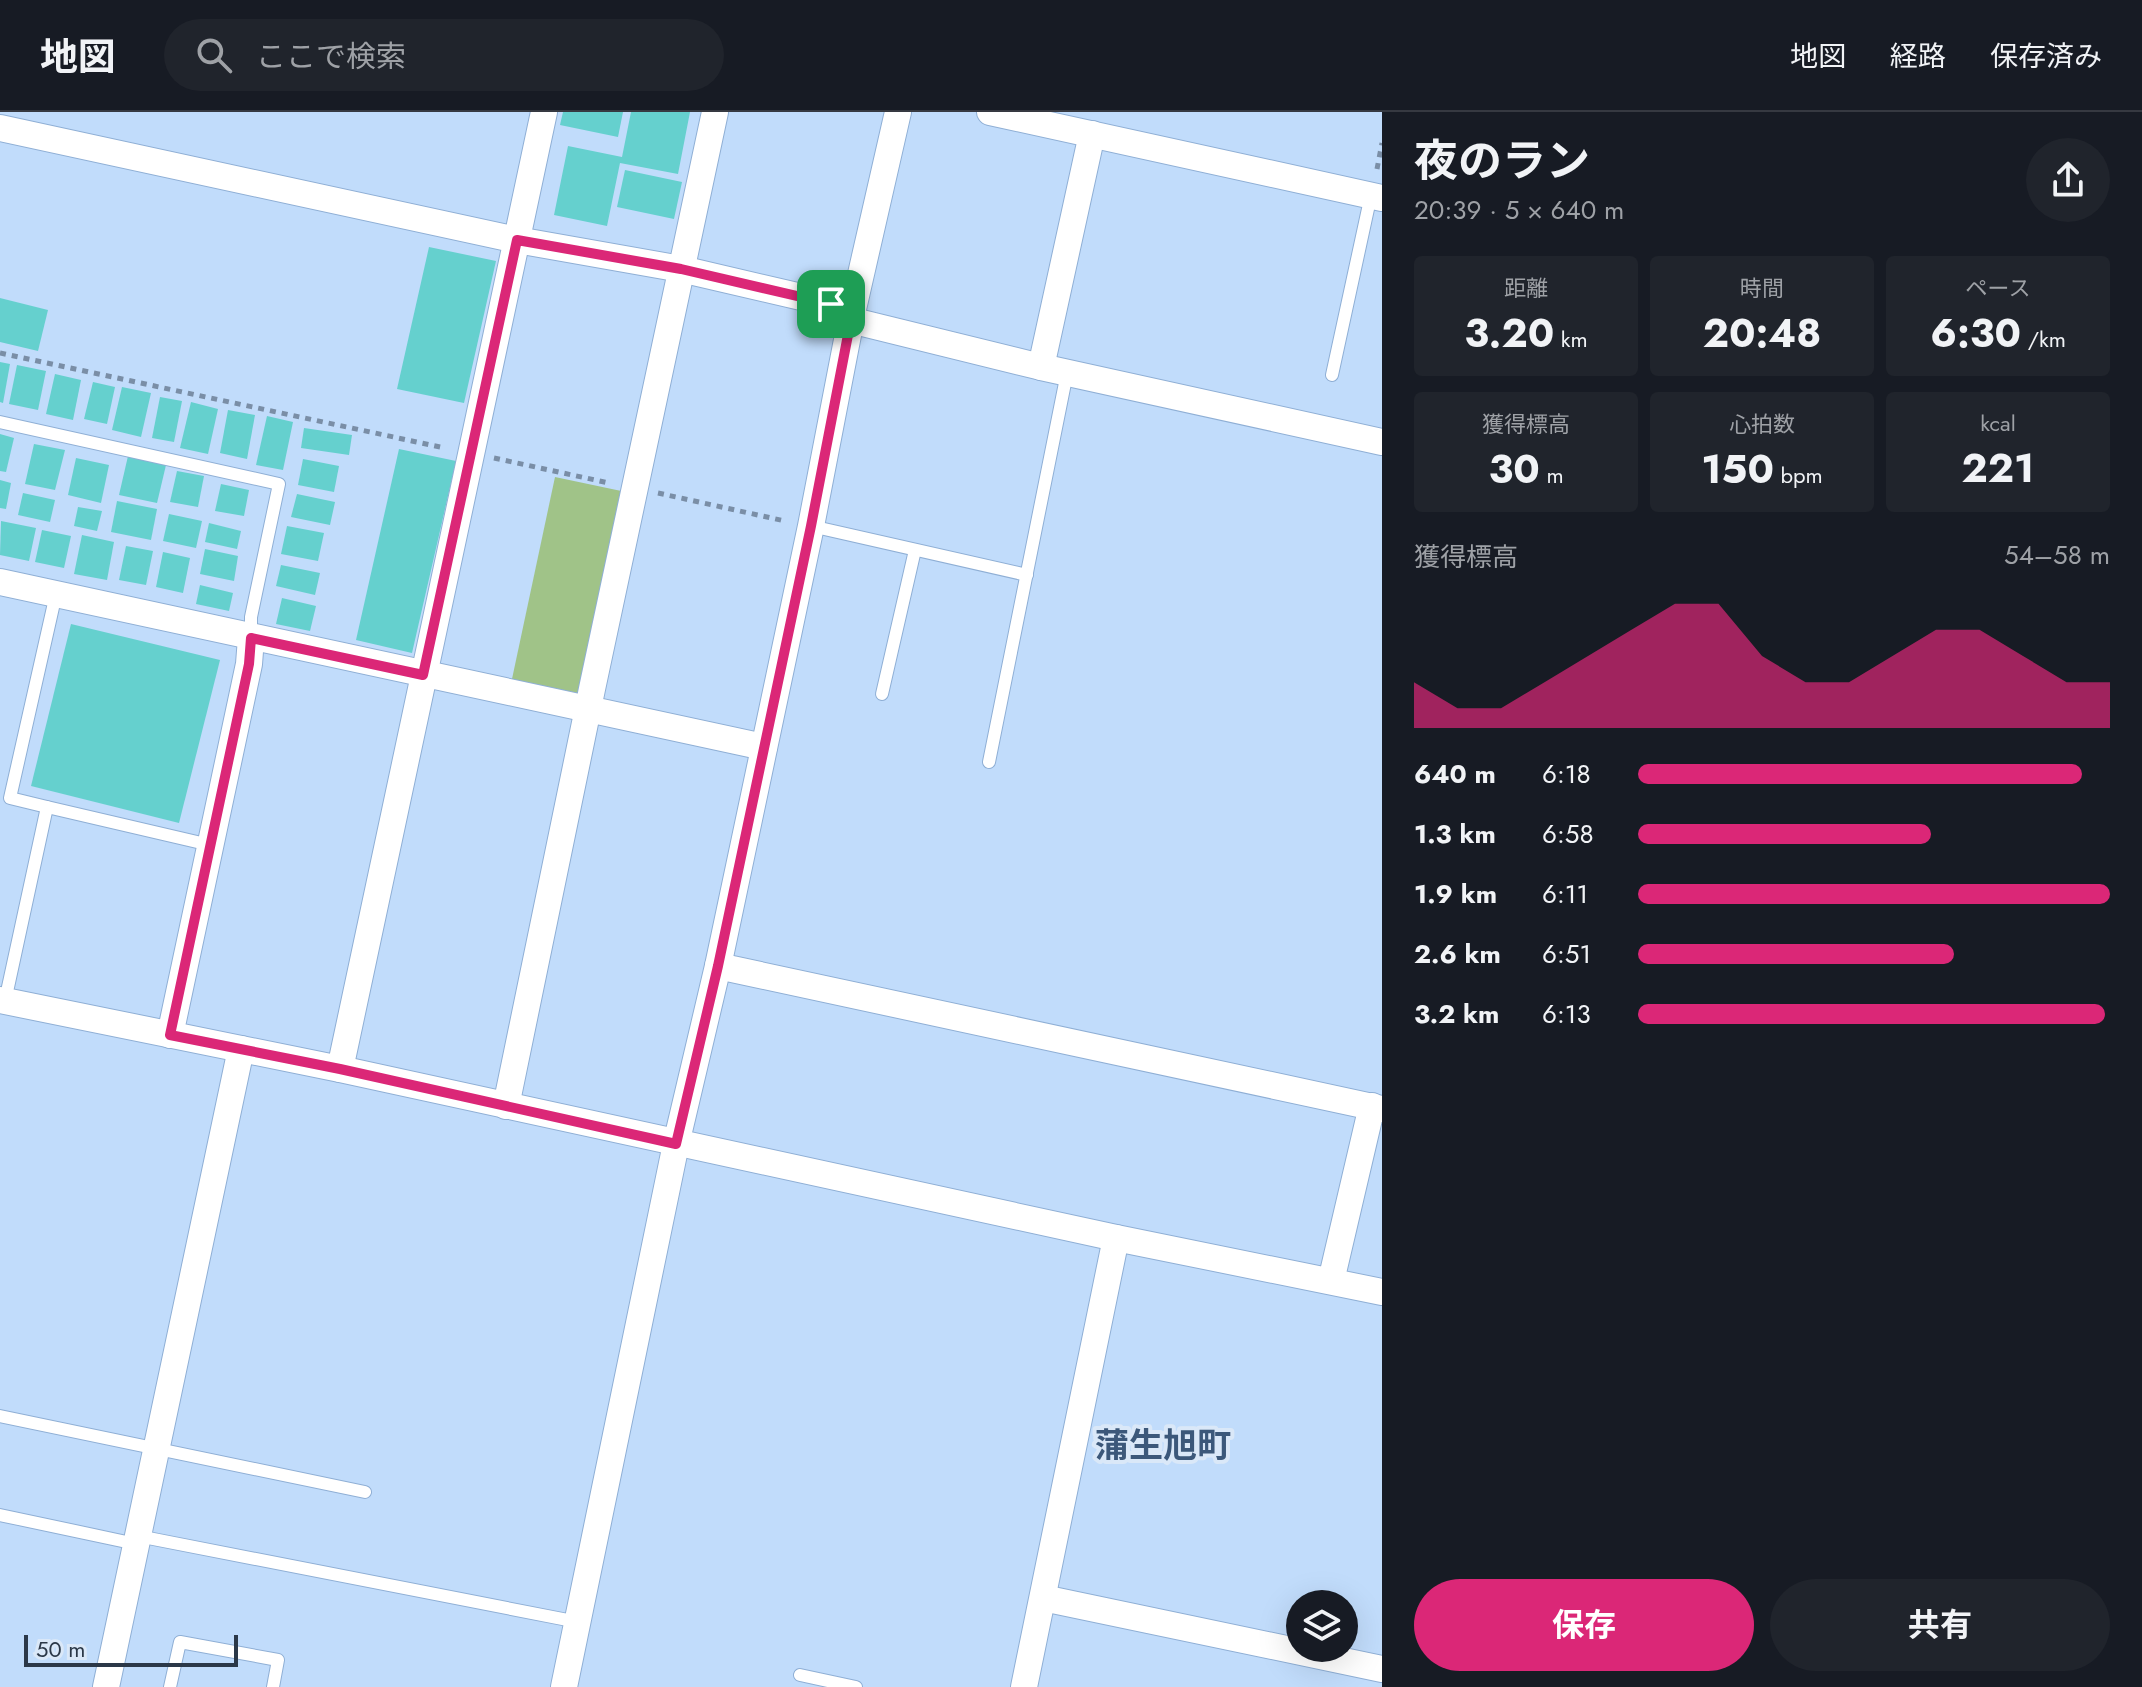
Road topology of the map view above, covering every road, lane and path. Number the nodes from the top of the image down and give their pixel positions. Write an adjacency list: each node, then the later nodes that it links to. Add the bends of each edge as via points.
1 (544, 112): 8 (street)
2 (715, 112): 9 (street)
3 (898, 112): 10 (street)
4 (990, 112): 6 (street)
5 (0, 128): 8 (street)
6 (1092, 134): 7 (street); 12 (street)
7 (1377, 197): 14 (lane)
8 (517, 240): 9 (street); 17 (street)
9 (681, 269): 10 (street); 18 (street)
10 (851, 314): 12 (street); 19 (street)
11 (0, 353): 17 (path)
12 (1041, 367): 13 (street)
13 (1067, 373): 16 (street); 21 (lane)
14 (1332, 375)
15 (0, 422): 24 (lane, via 279,484)
16 (1382, 442)
17 (471, 453): 18 (path); 25 (street)
18 (635, 488): 19 (path); 27 (street)
19 (811, 526): 20 (lane); 28 (street)
20 (915, 550): 21 (lane); 26 (lane)
21 (1027, 575): 29 (lane)
22 (0, 582): 23 (street)
23 (56, 594): 24 (street); 30 (lane, via 10,798)
24 (251, 638): 25 (street); 31 (street)
25 (423, 675): 27 (street); 36 (street)
26 (882, 694)
27 (588, 708): 28 (street); 37 (street)
28 (764, 747): 32 (street)
29 (989, 762)
30 (47, 807): 31 (lane); 33 (lane)
31 (210, 845): 34 (street)
32 (718, 966): 38 (street); 39 (street)
33 (2, 1001): 34 (street)
34 (170, 1035): 35 (street)
35 (241, 1049): 36 (street); 44 (street)
36 (340, 1069): 37 (street)
37 (506, 1106): 39 (street)
38 (1377, 1108): 41 (street)
39 (676, 1144): 40 (street); 49 (street)
40 (1116, 1238): 41 (street); 48 (street)
41 (1331, 1281): 42 (street)
42 (1382, 1292)
43 (0, 1416): 44 (lane)
44 (157, 1450): 45 (lane); 47 (street)
45 (365, 1492)
46 (0, 1515): 47 (lane)
47 (137, 1540): 49 (lane); 52 (street)
48 (1043, 1598): 50 (street); 57 (street)
49 (578, 1622): 55 (street)
50 (1382, 1669)
51 (800, 1675): 56 (lane)
52 (106, 1687)
53 (170, 1687): 54 (lane, via 180,1642 278,1660)
54 (273, 1687)
55 (564, 1687)
56 (856, 1687)
57 (1024, 1687)

